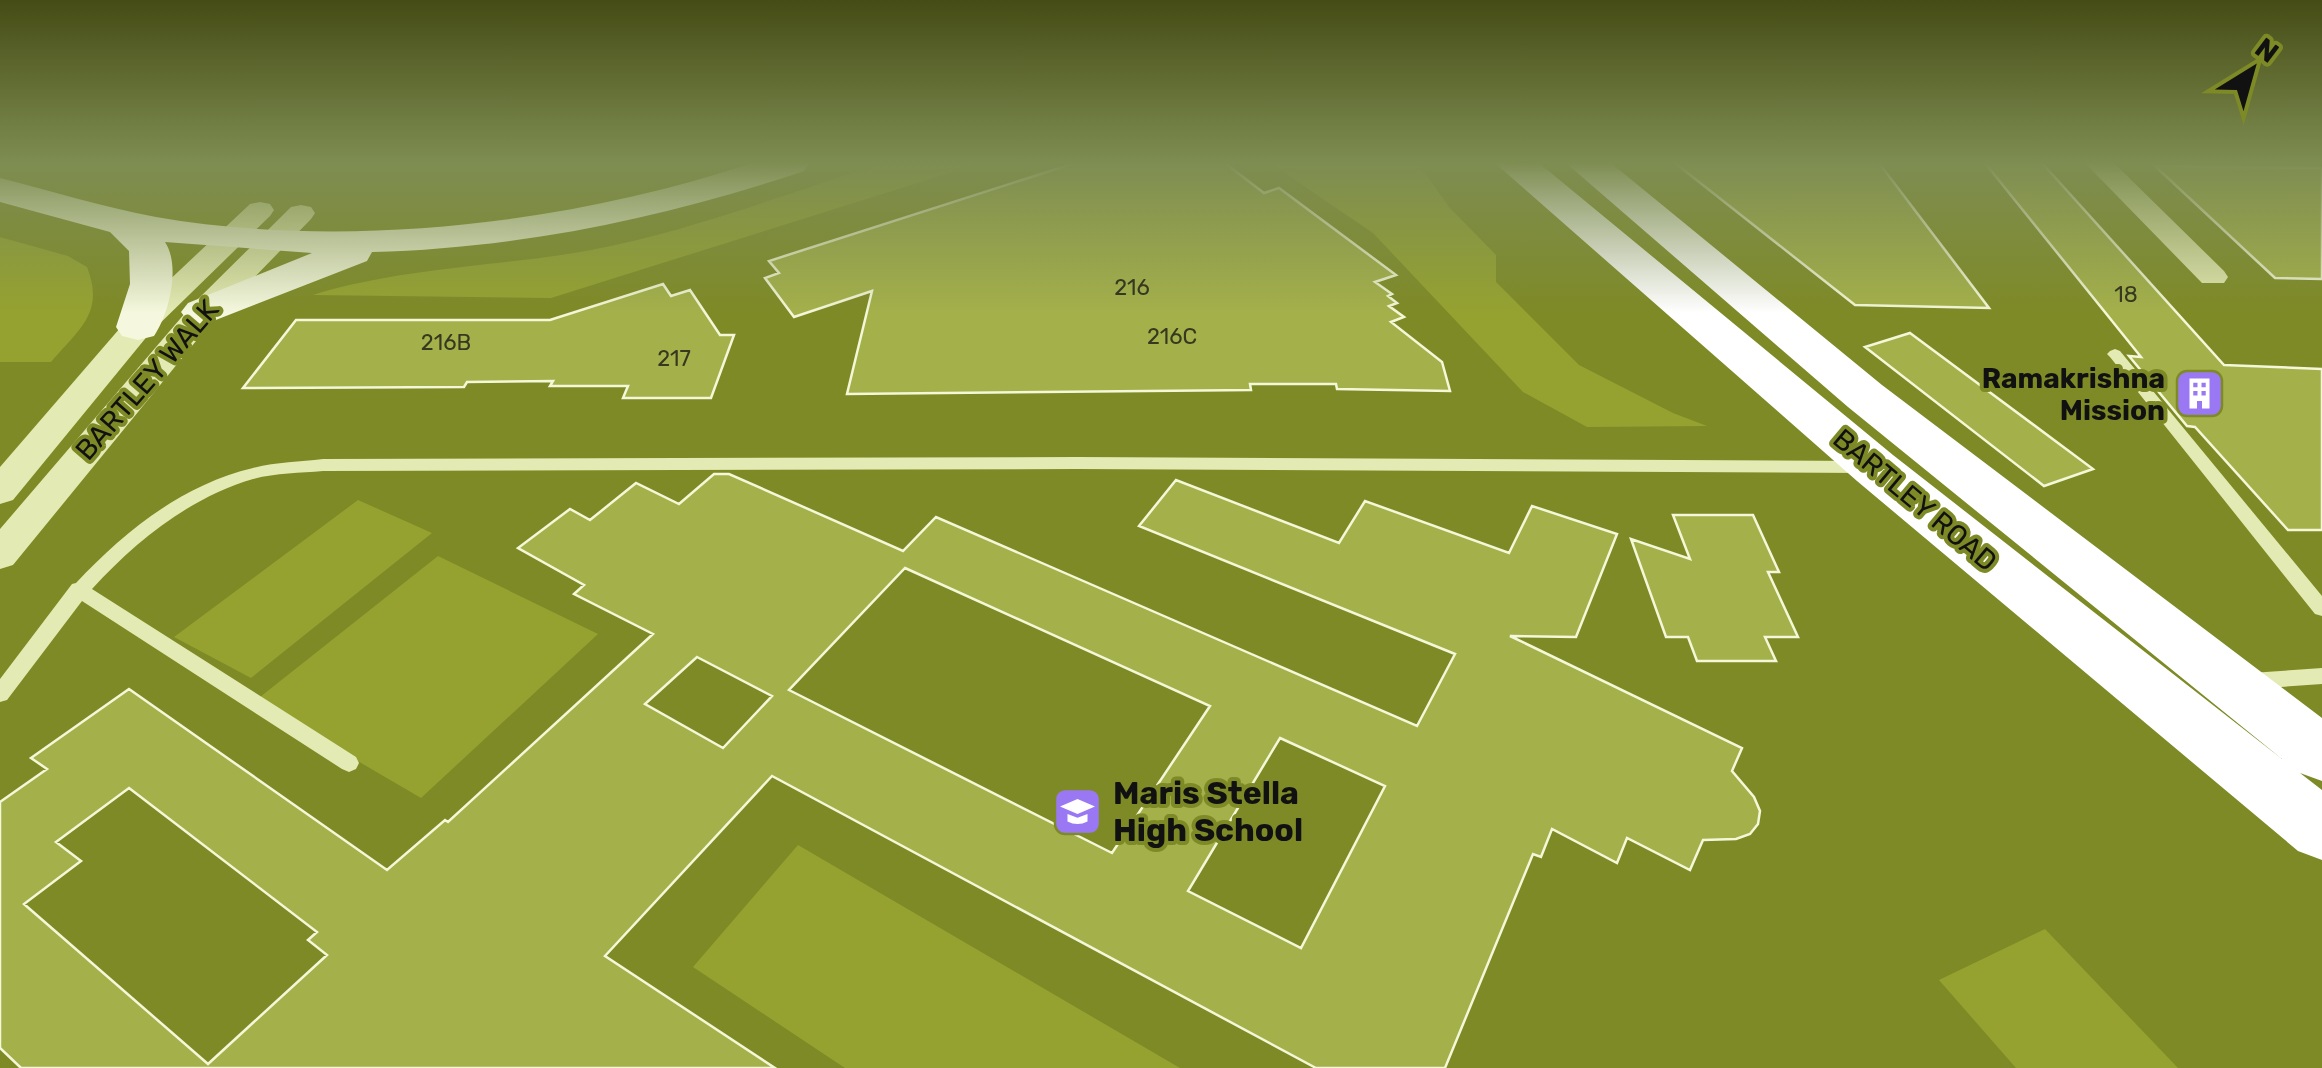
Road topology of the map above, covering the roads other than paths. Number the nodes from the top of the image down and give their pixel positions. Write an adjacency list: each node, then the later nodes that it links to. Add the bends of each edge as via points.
1 (75, 213): 9 (street)
2 (212, 213): 10 (street)
3 (399, 213): 10 (street)
4 (448, 213): 12 (street, via 420,226)
5 (613, 213): 12 (street)
6 (1572, 213): 17 (highway, BARTLEY ROAD)
7 (1650, 213): 23 (highway, BARTLEY ROAD, via 1865,396)
8 (2148, 213): 13 (street)
9 (124, 223): 10 (street); 15 (street, via 149,249 151,284)
10 (267, 225): 11 (street); 14 (street, BARTLEY WALK); 15 (street, BARTLEY WALK)
11 (391, 238): 12 (street); 14 (street)
12 (449, 238)
13 (2213, 277)
14 (203, 312): 19 (street, BARTLEY WALK)
15 (138, 327): 18 (street, BARTLEY WALK)
16 (2115, 354): 21 (lane)
17 (1875, 468): 20 (lane, via 323,465 250,474 186,500 133,534); 27 (highway, BARTLEY ROAD)
18 (0, 490)
19 (0, 555)
20 (78, 589): 24 (lane); 26 (lane)
21 (2322, 609)
22 (2322, 676): 23 (lane)
23 (2231, 683): 25 (highway, BARTLEY ROAD)
24 (0, 694)
25 (2322, 754)
26 (348, 764)
27 (2322, 830)

